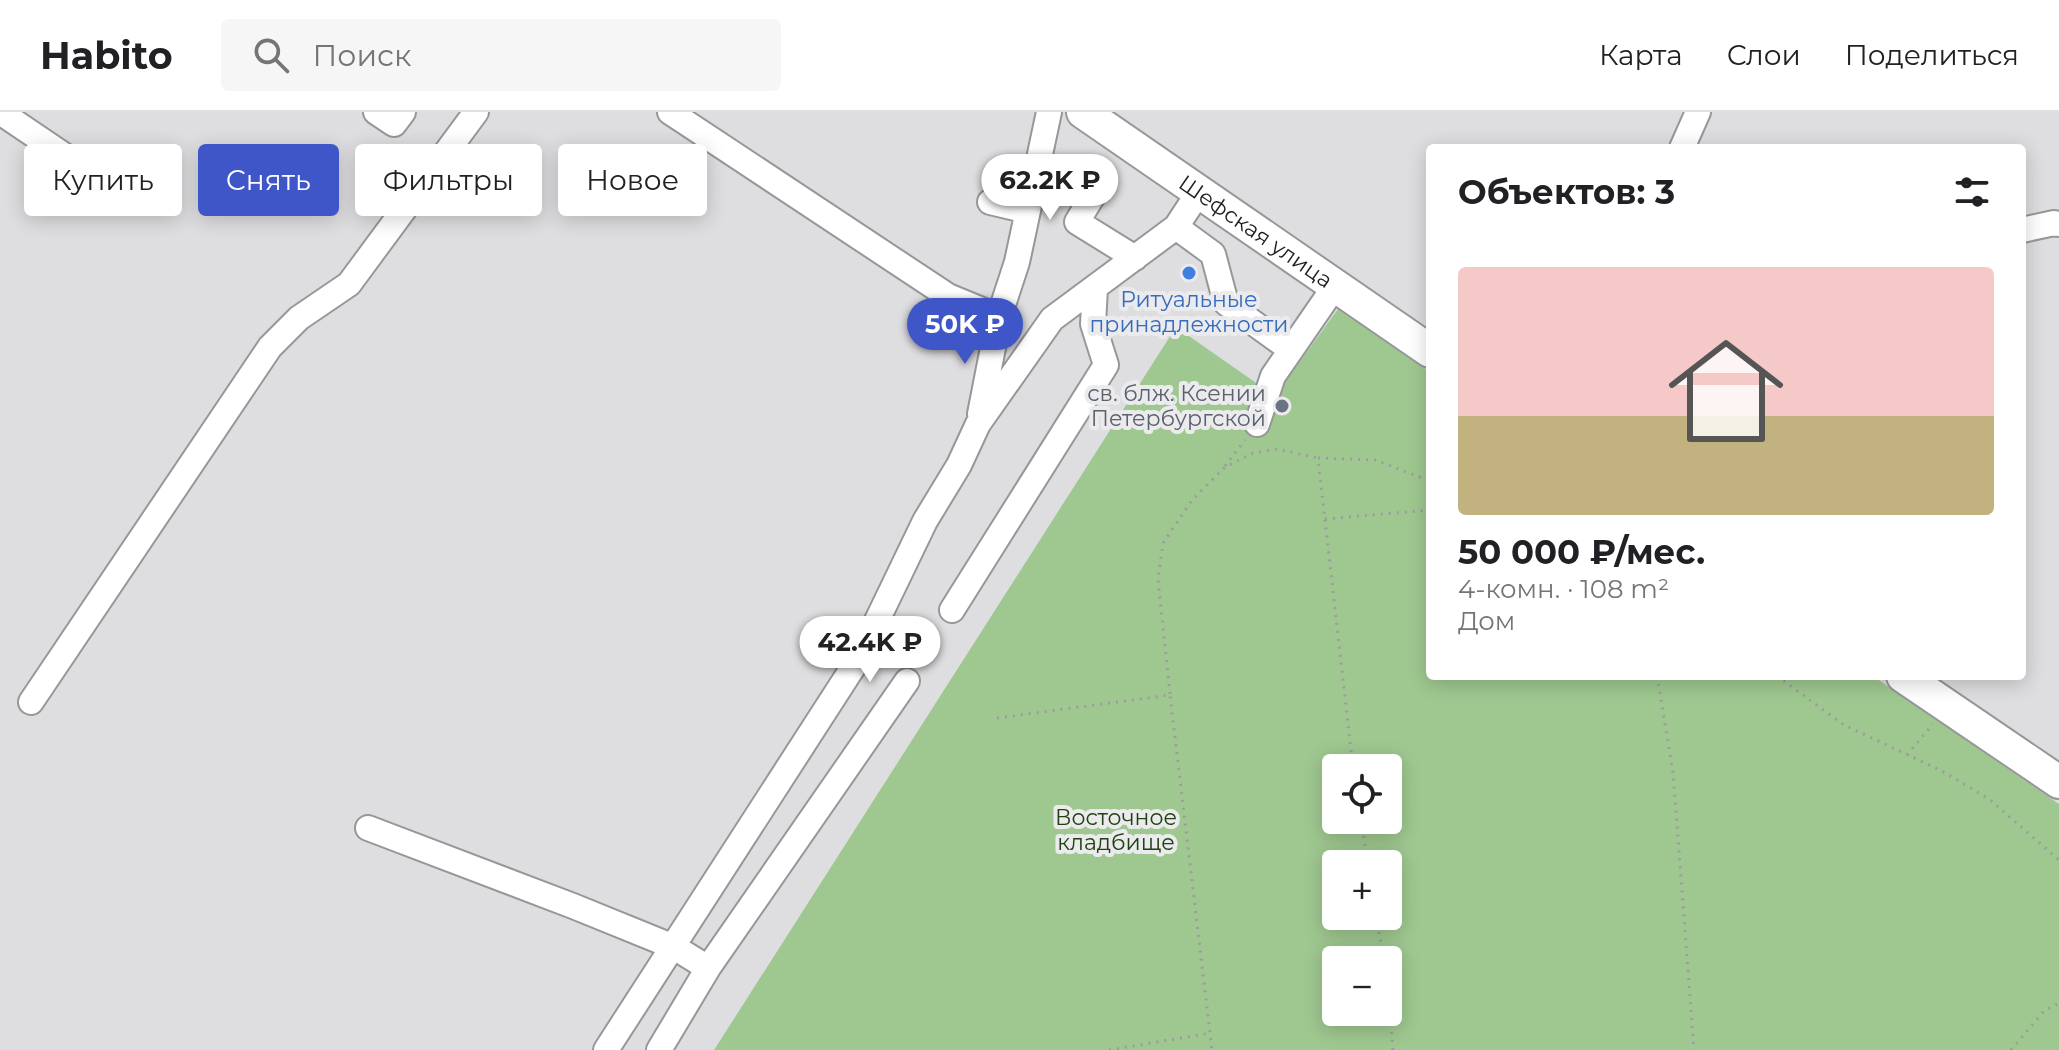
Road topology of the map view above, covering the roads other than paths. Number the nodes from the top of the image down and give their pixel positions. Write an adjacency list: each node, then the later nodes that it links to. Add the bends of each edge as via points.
1 (0, 112): 9 (street)
2 (376, 112): 3 (street, via 394,124)
3 (403, 112)
4 (476, 112): 29 (street, via 349,284 299,318 270,347)
5 (670, 112): 21 (street, via 948,296)
6 (1049, 112): 14 (street)
7 (1083, 112): 12 (main road, Шефская улица)
8 (1698, 112): 10 (street)
9 (47, 144)
10 (1684, 144)
11 (1095, 192): 18 (street, via 1077,222)
12 (1199, 192): 16 (street); 19 (main road, Шефская улица)
13 (990, 202): 14 (street)
14 (1028, 211): 21 (street)
15 (2059, 224): 17 (street)
16 (1176, 227): 18 (street); 23 (street, via 1213,254 1226,303)
17 (2026, 229)
18 (1135, 258): 20 (street)
19 (1335, 286): 22 (main road, Шефская улица); 23 (street)
20 (1095, 288): 24 (street, via 1052,319); 26 (street, via 1093,324 1106,365)
21 (999, 317): 24 (street)
22 (1426, 348)
23 (1291, 350): 25 (street, via 1273,376)
24 (978, 424): 32 (street, via 859,658)
25 (1257, 424)
26 (952, 610)
27 (1909, 680): 30 (main road)
28 (907, 681): 33 (street)
29 (31, 702)
30 (2059, 782)
31 (368, 828): 32 (street)
32 (674, 947): 33 (street); 34 (street)
33 (708, 968): 35 (street)
34 (606, 1050)
35 (659, 1050)

